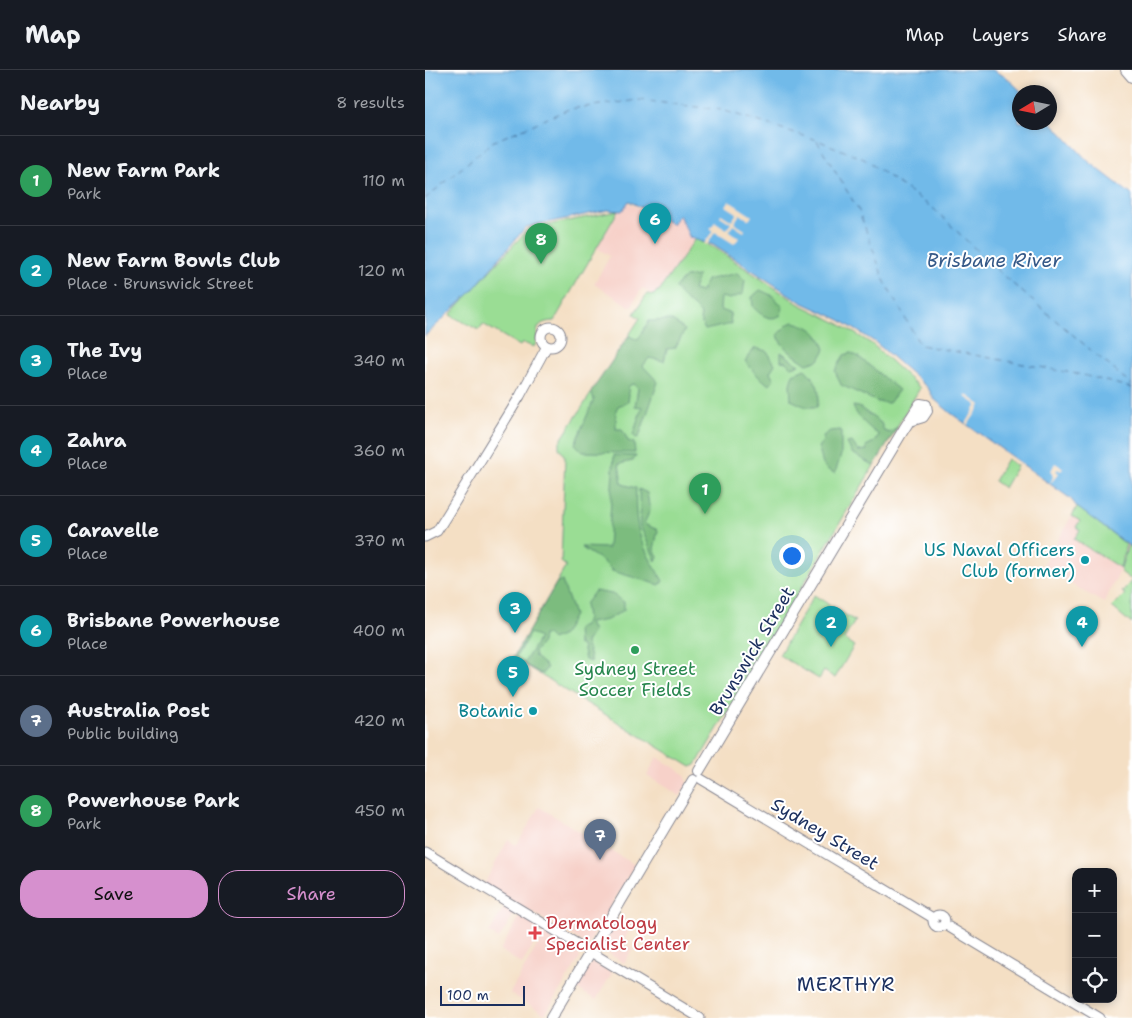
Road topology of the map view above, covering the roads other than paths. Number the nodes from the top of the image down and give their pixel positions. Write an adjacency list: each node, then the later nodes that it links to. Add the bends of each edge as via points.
1 (1126, 70): 2 (main road)
2 (1132, 77)
3 (547, 346): 5 (street, via 437,531)
4 (910, 421): 6 (main road, Brunswick Street)
5 (425, 537)
6 (698, 776): 8 (main road, Brunswick Street); 11 (street, Sydney Street, via 933,918 935,926 944,924)
7 (425, 852): 8 (street)
8 (590, 952): 9 (main road, Brunswick Street); 10 (street)
9 (551, 1018)
10 (700, 1018)
11 (1099, 1018)

